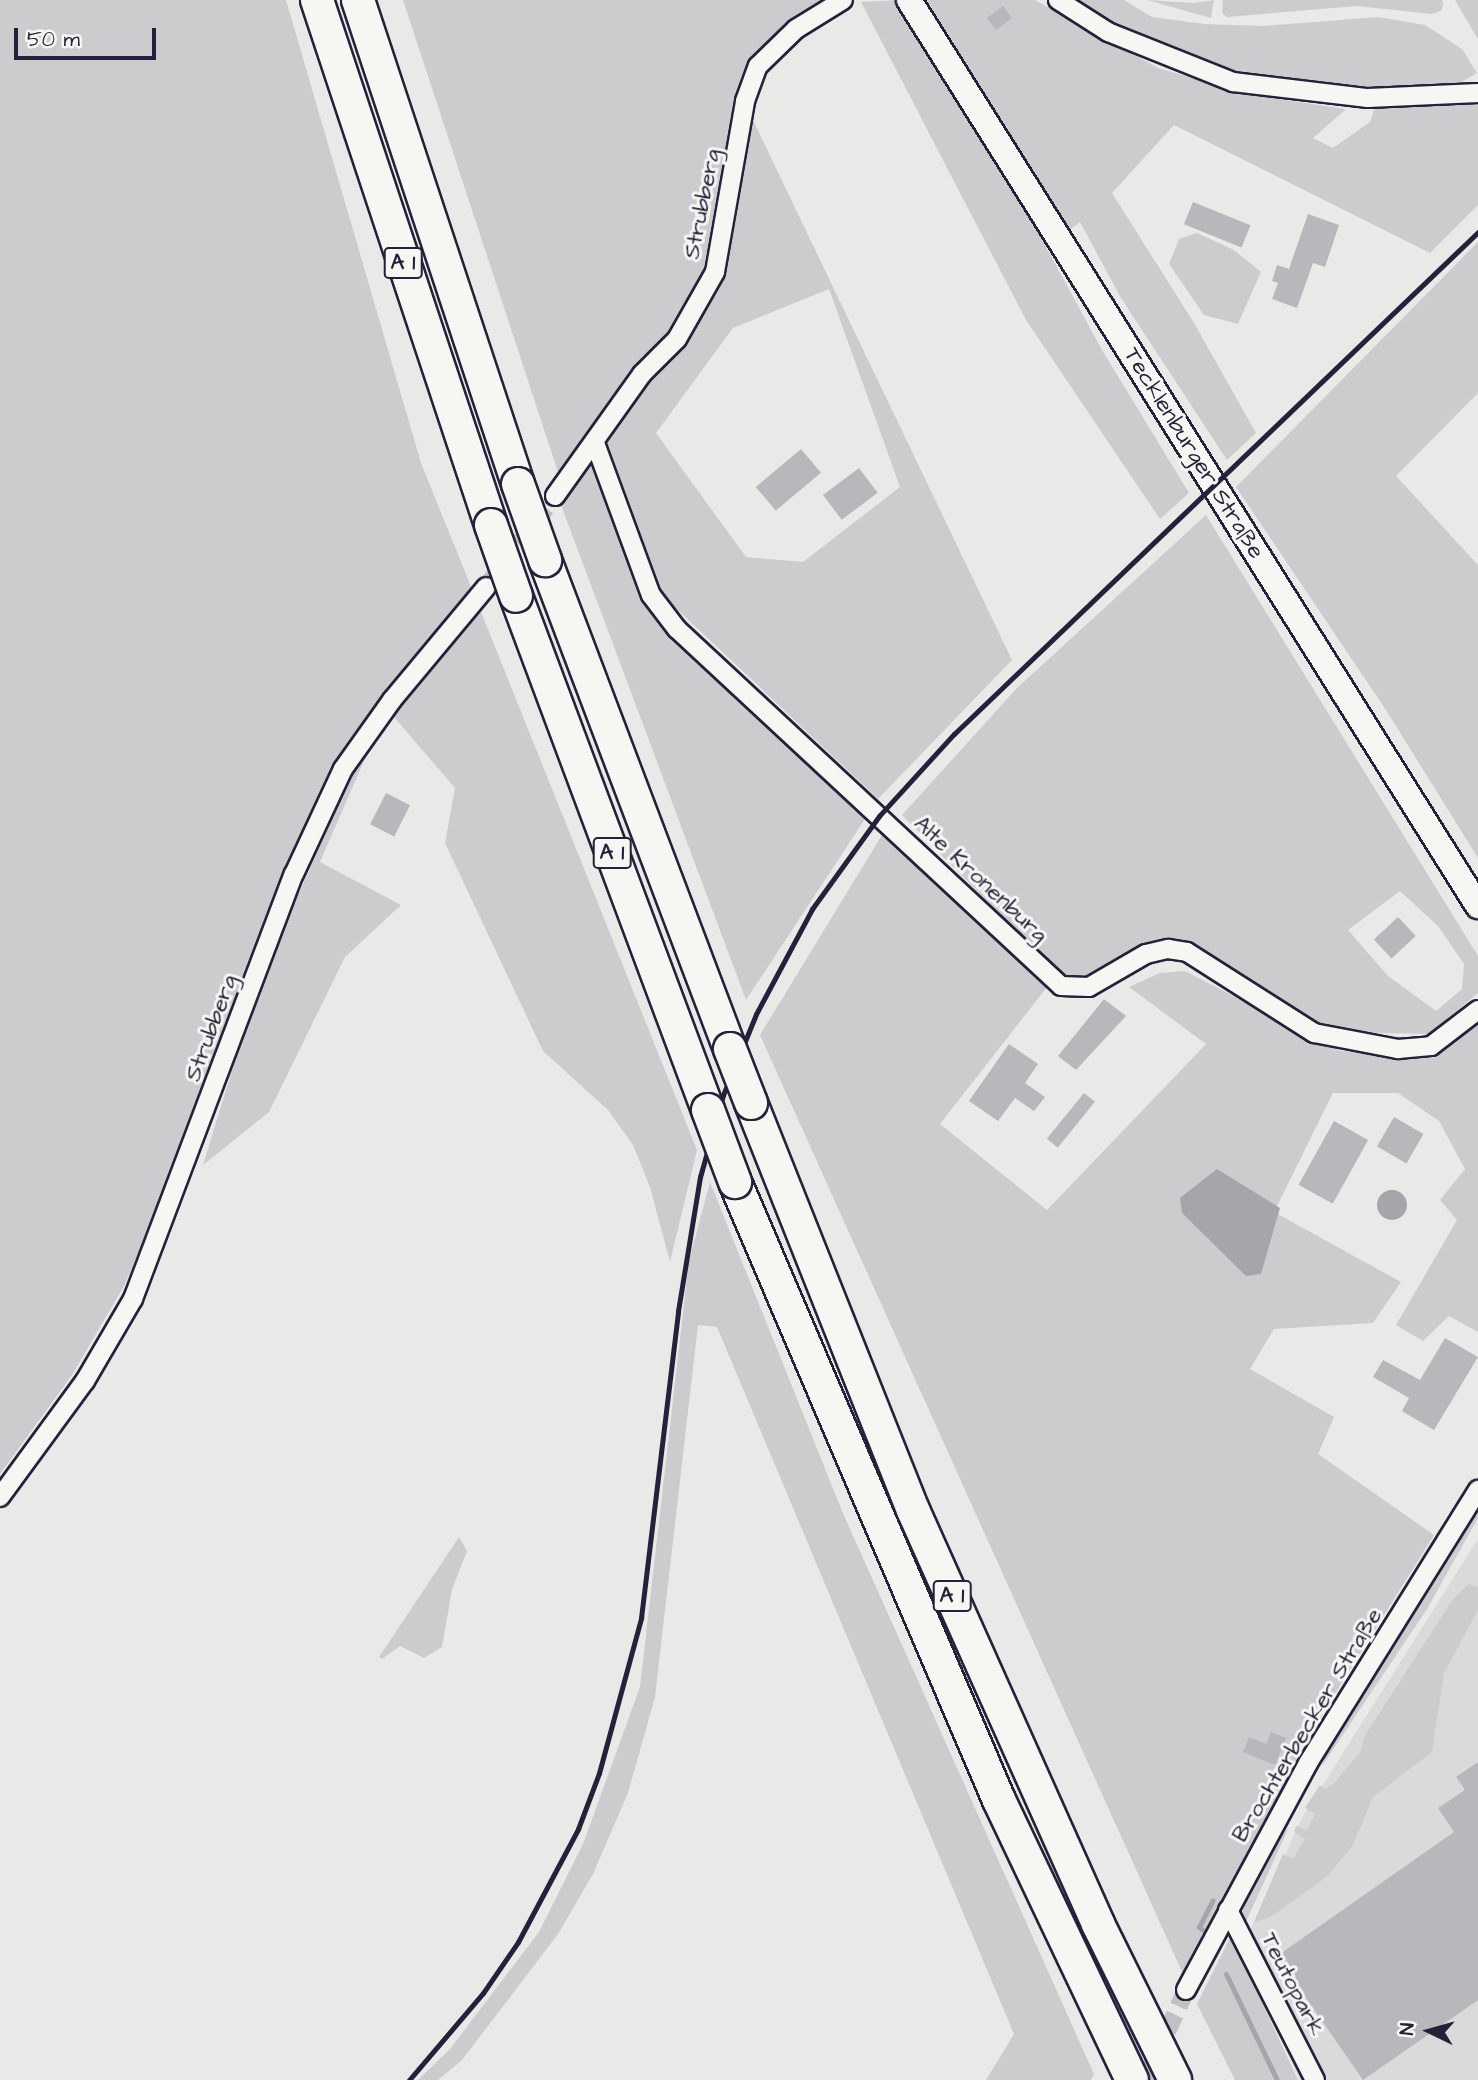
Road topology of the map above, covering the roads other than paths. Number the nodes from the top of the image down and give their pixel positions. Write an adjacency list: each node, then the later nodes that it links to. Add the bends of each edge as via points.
1 (317, 0): 9 (highway, A 1, bridge, via 491,525)
2 (358, 0): 17 (highway, A 1, bridge, via 518,484 730,1049 913,1510 1098,1924)
3 (843, 0): 7 (street, Strubberg, via 796,29 758,66 745,101 715,272 677,338 642,374)
4 (909, 0): 10 (main road, Tecklenburger Straße)
5 (1058, 0): 6 (street, via 1108,32 1233,82 1368,98)
6 (1478, 93)
7 (595, 443): 8 (street, Strubberg); 11 (street, Alte Kronenburg, via 651,594 677,629 1060,986 1089,987 1146,954 1168,949 1187,952 1314,1032 1398,1049 1431,1046)
8 (555, 495)
9 (501, 592): 13 (street, Strubberg, via 392,700 338,780 294,874 133,1298 85,1381); 16 (highway, A 1, bridge, via 735,1182 999,1800)
10 (1478, 906)
11 (1478, 1010)
12 (1478, 1490): 14 (street, Brochterbecker Straße, via 1308,1763)
13 (0, 1497)
14 (1228, 1910): 15 (street, Brochterbecker Straße); 18 (street, Teutopark)
15 (1186, 1990)
16 (1132, 2080)
17 (1175, 2080)
18 (1315, 2080)

